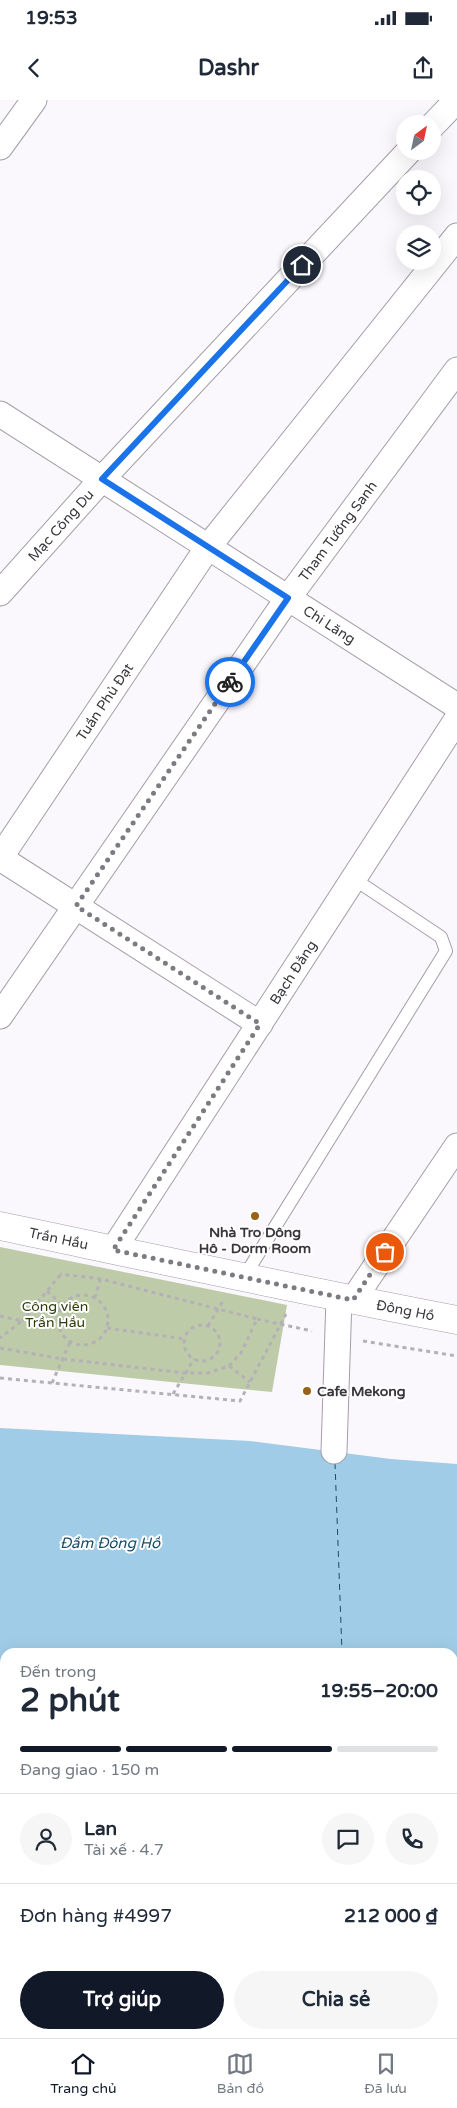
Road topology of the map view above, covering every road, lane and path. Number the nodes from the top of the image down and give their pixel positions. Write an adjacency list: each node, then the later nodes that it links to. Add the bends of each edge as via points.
1 (34, 100): 4 (street)
2 (457, 100): 3 (street)
3 (441, 117)
4 (0, 147)
5 (401, 160): 9 (street, Mạc Công Du)
6 (457, 236): 10 (street, Tuần Phủ Đạt)
7 (457, 370): 12 (street, Tham Tướng Sanh)
8 (0, 414): 9 (street, Chi Lăng)
9 (102, 479): 10 (street, Chi Lăng); 11 (street, Mạc Công Du)
10 (208, 547): 12 (street, Chi Lăng); 15 (street, Tuần Phủ Đạt)
11 (0, 594)
12 (288, 598): 13 (street, Chi Lăng); 17 (street, Tham Tướng Sanh)
13 (457, 706)
14 (457, 719): 16 (street, Bạch Đằng)
15 (0, 858): 17 (street)
16 (354, 879): 19 (street, Bạch Đằng); 25 (lane, via 441,937 446,951)
17 (76, 906): 18 (street, Tham Tướng Sanh); 19 (street)
18 (0, 1016)
19 (260, 1024): 22 (street, Bạch Đằng)
20 (457, 1146): 31 (street)
21 (0, 1226): 22 (street, Trần Hầu)
22 (108, 1261): 25 (street, Trần Hầu); 26 (path)
23 (65, 1268): 24 (path)
24 (60, 1274): 26 (path); 28 (path)
25 (244, 1277): 27 (street, Trần Hầu)
26 (101, 1279): 30 (path); 44 (path, via 257,1319 241,1353)
27 (299, 1289): 31 (street, Trần Hầu); 47 (path)
28 (47, 1291): 32 (path); 35 (path)
29 (225, 1296): 36 (path)
30 (95, 1298): 32 (path, via 78,1295); 37 (path, via 106,1310)
31 (346, 1299): 34 (street, Đông Hồ); 50 (street)
32 (62, 1305): 40 (path, via 57,1322 63,1336)
33 (0, 1316): 35 (path)
34 (457, 1320)
35 (22, 1321): 38 (path)
36 (208, 1326): 39 (path, via 190,1330); 43 (path, via 219,1338 219,1350 209,1359)
37 (107, 1328): 39 (path); 40 (path, via 95,1342 87,1345)
38 (0, 1338)
39 (185, 1339): 43 (path, via 187,1352)
40 (70, 1342): 42 (path)
41 (0, 1348): 42 (path)
42 (63, 1359): 45 (path); 48 (path)
43 (194, 1359): 45 (path)
44 (229, 1366): 45 (path, via 208,1374); 47 (path)
45 (185, 1373): 49 (path)
46 (0, 1378): 48 (path)
47 (250, 1382): 49 (path, via 240,1401)
48 (52, 1383): 49 (path)
49 (173, 1394)
50 (334, 1451)

